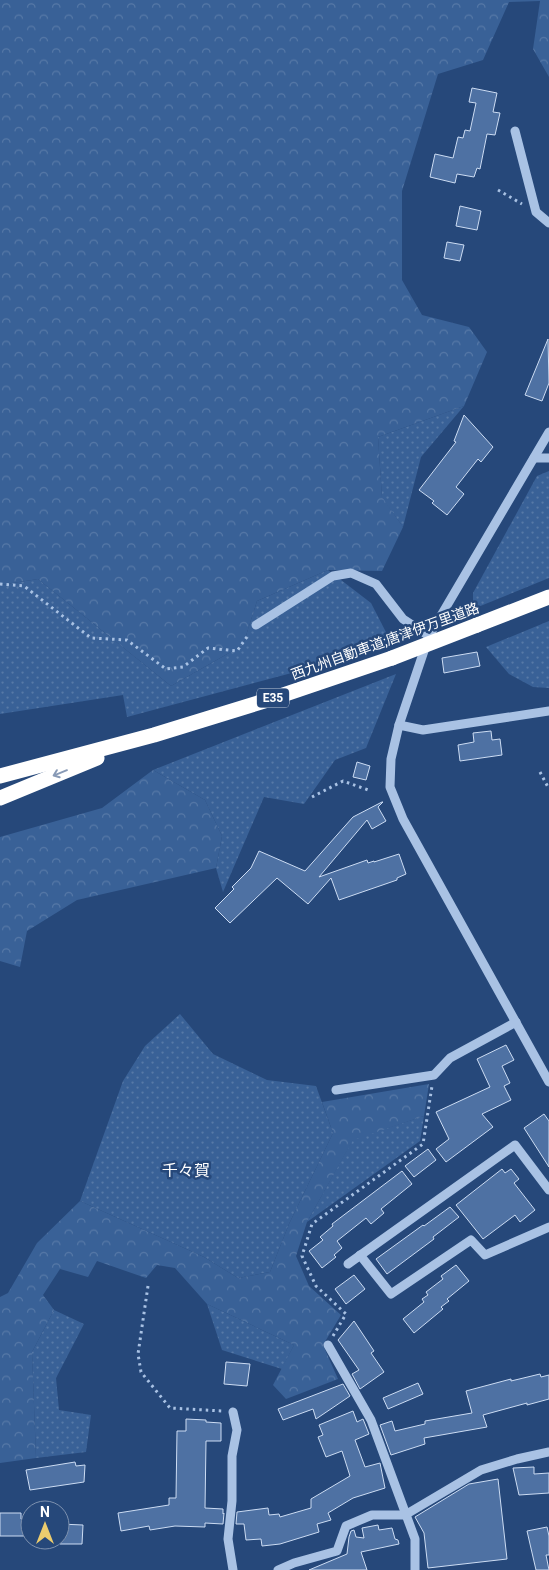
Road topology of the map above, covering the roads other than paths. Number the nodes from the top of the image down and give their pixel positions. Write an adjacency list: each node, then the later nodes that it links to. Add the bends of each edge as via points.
1 (515, 131): 2 (street, via 536,212)
2 (549, 223)
3 (549, 432): 4 (street)
4 (534, 458): 5 (street); 8 (street)
5 (549, 458)
6 (549, 597): 11 (highway, 西九州自動車道;唐津伊万里道路 / E35, bridge, via 392,658)
7 (256, 625): 8 (street, via 333,576 351,573 376,584 403,619)
8 (429, 636): 10 (street)
9 (549, 711): 10 (street, via 423,730)
10 (399, 725): 14 (street, via 391,759 390,787 403,819)
11 (154, 735): 12 (highway, 西九州自動車道;唐津伊万里道路 / E35); 13 (highway, one-way to 13)
12 (0, 776)
13 (0, 798)
14 (516, 1022): 15 (street); 16 (street, via 450,1058 434,1074)
15 (549, 1082)
16 (336, 1090)
17 (549, 1190): 19 (street, via 515,1145)
18 (549, 1227): 19 (street, via 485,1255 471,1240 391,1294)
19 (360, 1255): 20 (street)
20 (348, 1264)
21 (328, 1345): 24 (street, via 371,1420)
22 (233, 1412): 25 (street, via 237,1430 232,1456 228,1539)
23 (549, 1452): 24 (street, via 481,1470)
24 (405, 1514): 26 (street, via 372,1515 346,1526 337,1551); 27 (street, via 415,1539)
25 (232, 1570)
26 (278, 1570)
27 (415, 1570)

